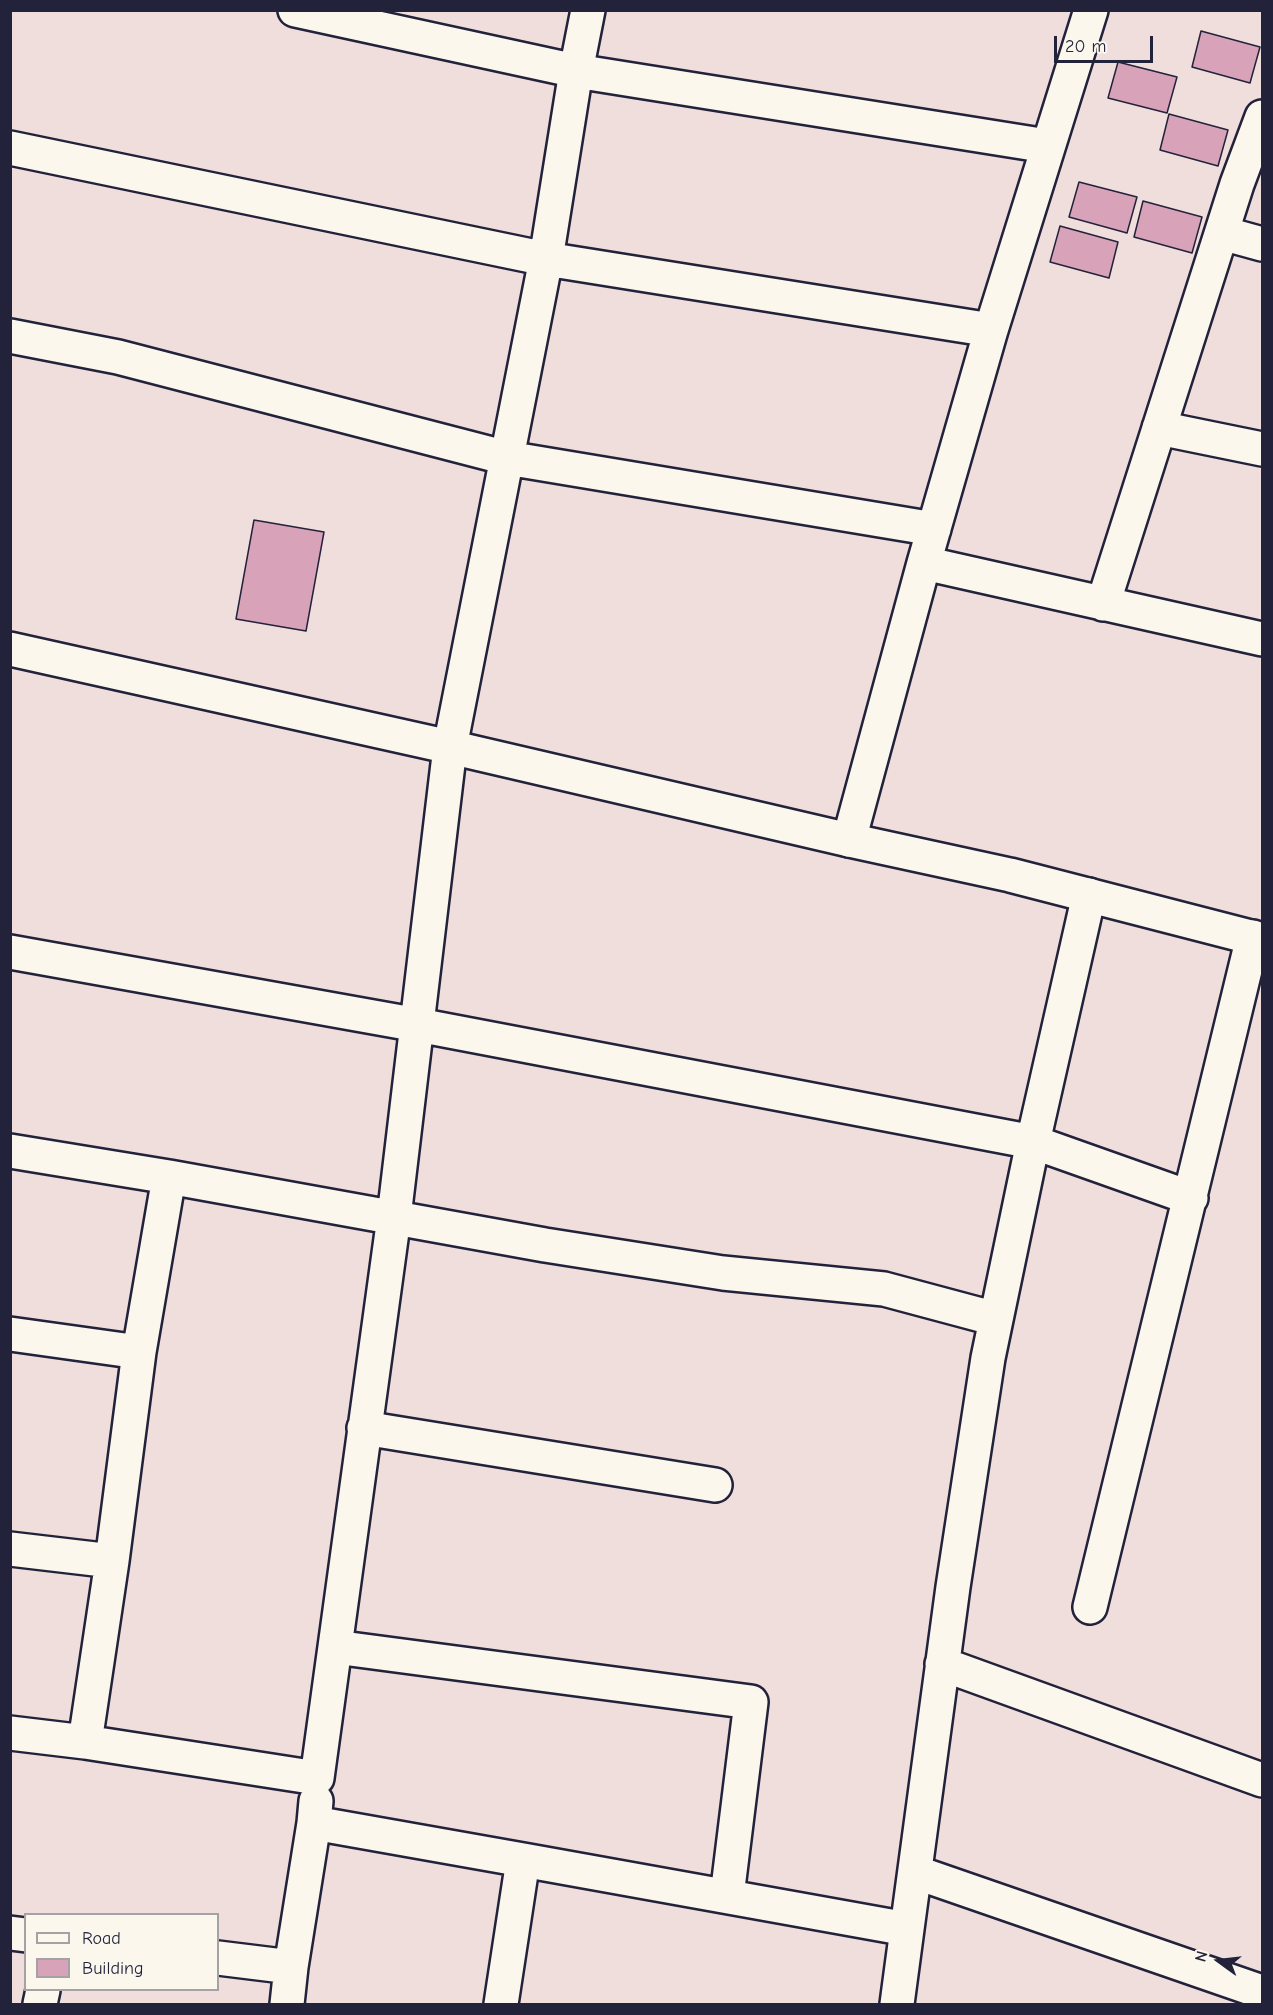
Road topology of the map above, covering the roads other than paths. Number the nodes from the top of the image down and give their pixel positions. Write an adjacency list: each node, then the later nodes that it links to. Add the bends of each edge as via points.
1 (295, 10): 4 (street)
2 (588, 10): 4 (street)
3 (1091, 10): 6 (street)
4 (576, 71): 6 (street); 10 (street)
5 (1263, 117): 8 (street)
6 (1047, 146): 11 (street)
7 (10, 148): 10 (street)
8 (1222, 233): 9 (street); 13 (street)
9 (1263, 244)
10 (546, 259): 11 (street); 15 (street)
11 (991, 330): 16 (street)
12 (10, 336): 15 (street, via 118,357)
13 (1159, 428): 14 (street); 18 (street)
14 (1263, 449)
15 (507, 458): 16 (street); 21 (street)
16 (934, 529): 17 (street)
17 (924, 563): 18 (street); 22 (street)
18 (1103, 604): 19 (street)
19 (1263, 639)
20 (10, 649): 21 (street)
21 (450, 747): 22 (street); 26 (street)
22 (849, 840): 23 (street)
23 (1089, 895): 24 (street); 27 (street)
24 (1258, 938): 30 (street)
25 (10, 952): 26 (street)
26 (418, 1025): 27 (street); 31 (street)
27 (1033, 1142): 30 (street); 32 (street)
28 (10, 1151): 29 (street)
29 (169, 1177): 31 (street); 34 (street)
30 (1191, 1198): 39 (street)
31 (394, 1217): 32 (street, via 723,1273 884,1289); 35 (street)
32 (996, 1319): 41 (street)
33 (10, 1334): 34 (street)
34 (139, 1352): 38 (street)
35 (364, 1428): 36 (street); 40 (street)
36 (715, 1485)
37 (10, 1549): 38 (street)
38 (112, 1561): 43 (street)
39 (1090, 1607)
40 (335, 1647): 44 (street); 49 (street, via 751,1702)
41 (942, 1664): 45 (street); 48 (street)
42 (10, 1733): 43 (street)
43 (85, 1742): 44 (street)
44 (317, 1778): 46 (street)
45 (1263, 1780)
46 (314, 1823): 47 (street); 52 (street)
47 (523, 1860): 49 (street); 55 (street)
48 (915, 1872): 50 (street); 53 (street)
49 (727, 1896): 50 (street)
50 (906, 1929): 56 (street)
51 (219, 1958): 52 (street)
52 (291, 1967): 54 (street)
53 (1263, 1992)
54 (287, 2004)
55 (501, 2004)
56 (897, 2004)

